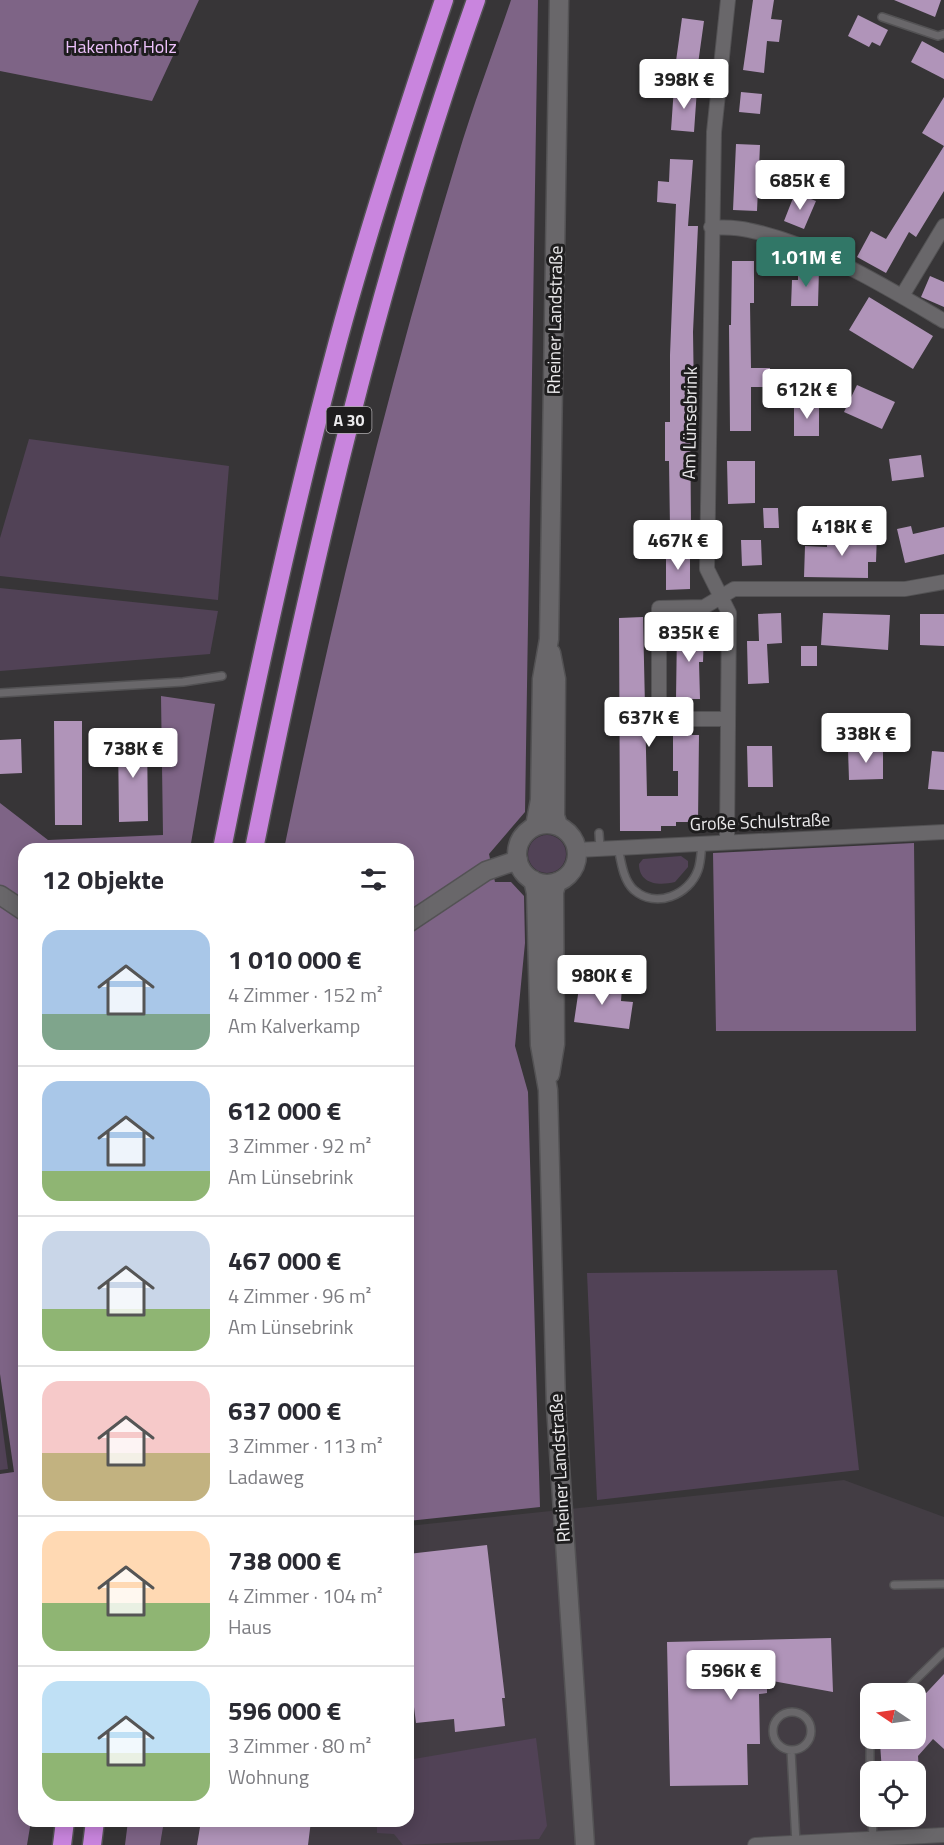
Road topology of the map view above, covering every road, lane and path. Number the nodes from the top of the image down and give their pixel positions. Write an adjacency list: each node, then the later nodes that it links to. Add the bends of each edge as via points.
1 (444, 0): 22 (highway, A 30, via 386,176 338,341 264,644)
2 (476, 0): 23 (highway, A 30, via 412,192 363,367 296,641)
3 (560, 0): 13 (street, Rheiner Landstraße)
4 (728, 0): 8 (street, Am Lünsebrink, via 714,132)
5 (882, 17): 6 (lane, via 938,36)
6 (944, 34)
7 (944, 226): 9 (street)
8 (711, 227): 9 (street, via 747,229 791,242); 12 (street, Am Lünsebrink, via 707,569)
9 (902, 296): 10 (street)
10 (944, 321)
11 (944, 582): 12 (street, via 905,589 734,589)
12 (720, 597): 16 (street, Am Lünsebrink, via 729,613); 16 (street, via 704,607 659,608 659,719)
13 (549, 639): 17 (street, Rheiner Landstraße, via 556,679); 18 (street, Rheiner Landstraße, via 542,679 540,800)
14 (222, 676): 15 (lane, via 183,682)
15 (0, 693)
16 (728, 719): 21 (street, Am Lünsebrink)
17 (558, 825): 18 (street); 27 (street, via 571,835)
18 (535, 826): 28 (street, via 520,840)
19 (944, 832): 21 (street, Große Schulstraße)
20 (599, 833): 26 (lane)
21 (727, 842): 24 (street, Große Schulstraße)
22 (223, 843)
23 (255, 843)
24 (702, 843): 25 (street, Große Schulstraße); 25 (lane, via 698,870 687,888 671,898 652,899 634,890 624,873)
25 (618, 847): 26 (street, Große Schulstraße)
26 (600, 848): 27 (street, Große Schulstraße)
27 (577, 850): 30 (street, via 573,870)
28 (518, 860): 29 (street); 33 (street, via 486,871)
29 (533, 880): 30 (street); 34 (street, Rheiner Landstraße, via 540,1045)
30 (557, 882): 34 (street, Rheiner Landstraße, via 555,1044)
31 (0, 896): 32 (street)
32 (18, 907)
33 (414, 919)
34 (548, 1090): 48 (street, Rheiner Landstraße, via 556,1406)
35 (944, 1584): 36 (lane)
36 (894, 1585)
37 (944, 1652): 38 (lane)
38 (912, 1683)
39 (792, 1750): 39 (lane, via 809,1741 811,1729 806,1718 790,1712 776,1720 773,1733 777,1744); 45 (lane)
40 (64, 1827): 46 (highway)
41 (94, 1827): 47 (highway)
42 (872, 1827): 44 (lane)
43 (944, 1835): 44 (street)
44 (873, 1839): 45 (street)
45 (796, 1843): 49 (street)
46 (62, 1845)
47 (92, 1845)
48 (585, 1845)
49 (755, 1845)

